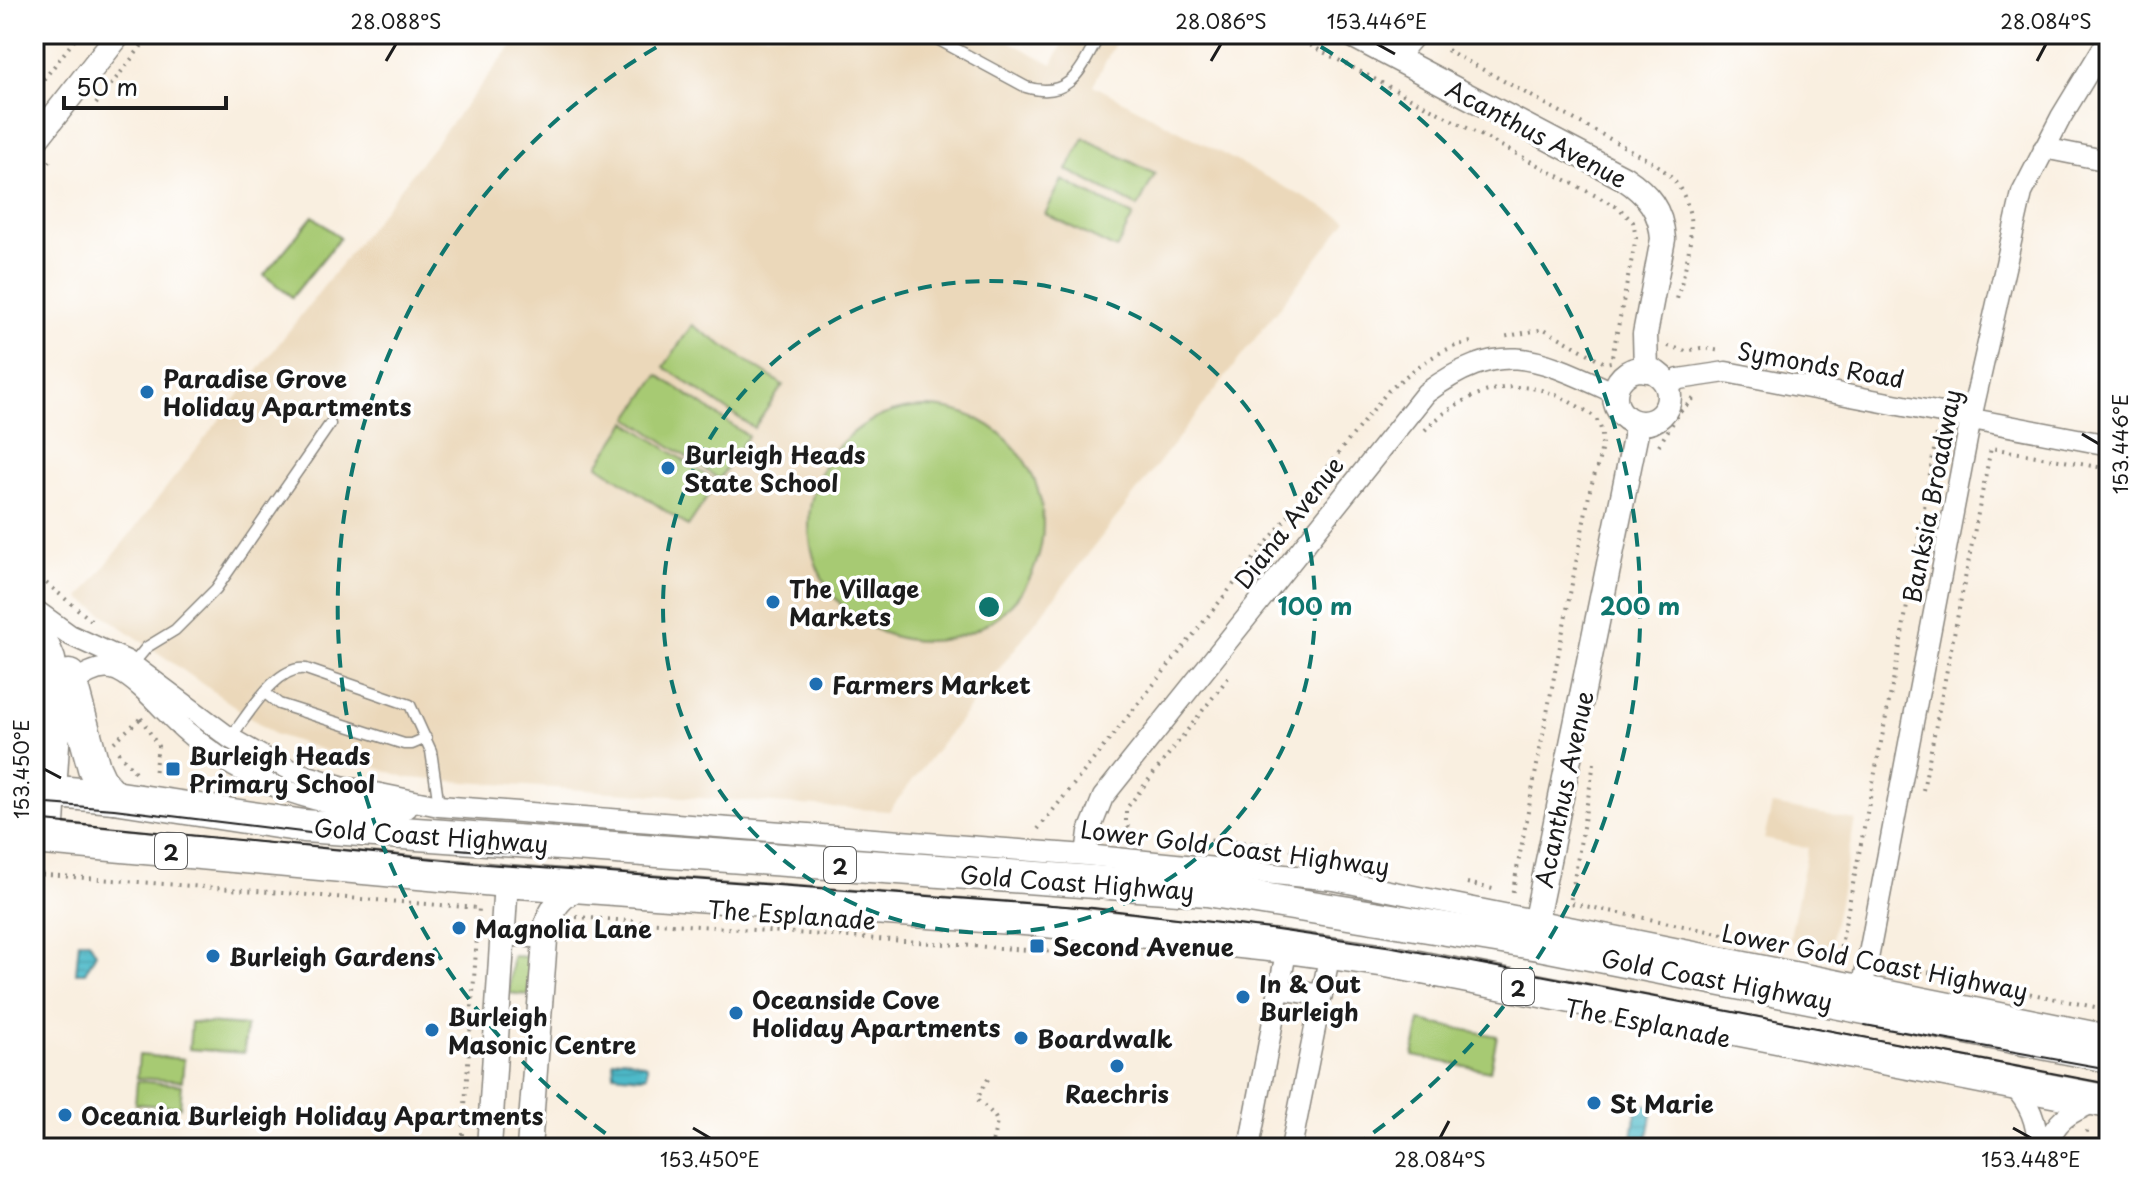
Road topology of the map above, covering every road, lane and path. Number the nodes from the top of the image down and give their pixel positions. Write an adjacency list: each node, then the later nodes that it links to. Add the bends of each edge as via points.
1 (79, 34): 11 (path)
2 (119, 34): 12 (street)
3 (928, 34): 4 (lane, via 1039,91 1073,80)
4 (1100, 34)
5 (1289, 34): 17 (path, via 1606,201 1633,222 1636,238 1611,362 1544,329)
6 (1350, 34): 10 (street, Acanthus Avenue)
7 (1416, 34): 10 (street)
8 (2109, 38): 13 (street, Banksia Broadway)
9 (1447, 50): 15 (path, via 1672,177 1692,226)
10 (1396, 58): 20 (street, Acanthus Avenue, via 1624,178 1654,203 1663,239 1645,334)
11 (34, 92)
12 (34, 142)
13 (2044, 148): 14 (street); 24 (street, Banksia Broadway, via 2022,193)
14 (2109, 161)
15 (1674, 310)
16 (1666, 337): 19 (path, via 1666,345 1675,349)
17 (1498, 338)
18 (1483, 340): 48 (path, via 1452,346 1388,391 1040,829)
19 (1730, 353)
20 (1646, 370): 21 (street); 22 (street, via 1629,372)
21 (1667, 386): 24 (street, Symonds Road, via 1679,379 1726,372); 25 (street, via 1663,413)
22 (1615, 393): 25 (street, via 1618,409); 51 (street, Diana Avenue, via 1552,364 1504,358 1467,366 1426,393 1103,797)
23 (1700, 395): 30 (path, via 1679,413)
24 (1971, 418): 29 (street, Symonds Road); 66 (street, Banksia Broadway)
25 (1638, 423): 56 (street, Acanthus Avenue)
26 (330, 424): 34 (lane, via 216,589 181,625 147,647)
27 (1425, 430): 55 (path, via 1480,392 1504,386 1562,398 1592,415 1602,440)
28 (1923, 430): 65 (path, via 1938,433)
29 (2109, 445)
30 (1657, 448)
31 (2109, 469): 45 (path, via 1991,448)
32 (34, 612): 34 (street, Lower Gold Coast Highway, via 112,653); 36 (main road, via 57,646)
33 (34, 623): 36 (main road)
34 (128, 670): 36 (street, via 101,669); 38 (street, Lower Gold Coast Highway); 41 (street, Lower Gold Coast Highway, via 191,736)
35 (1231, 674): 49 (path, via 1126,809)
36 (63, 691): 44 (main road); 46 (main road, via 100,781)
37 (265, 693): 38 (lane); 39 (lane, via 279,704 404,744); 39 (lane, via 282,673 306,669 406,702)
38 (230, 738): 41 (street); 47 (street, Lower Gold Coast Highway, via 320,780)
39 (426, 738): 47 (lane)
40 (1595, 755): 59 (path, via 1570,903)
41 (237, 767): 47 (street, Lower Gold Coast Highway, via 271,785 326,802 388,809)
42 (137, 775): 43 (path, via 111,744 142,716 158,746 154,776)
43 (146, 775)
44 (42, 790): 46 (main road, Gold Coast Highway / 2); 50 (main road)
45 (1923, 793)
46 (114, 797): 71 (main road, Gold Coast Highway / 2, via 304,826 1207,890 1539,944)
47 (439, 806): 51 (street, Lower Gold Coast Highway)
48 (1027, 828)
49 (1134, 836)
50 (40, 838): 53 (main road, Gold Coast Highway / 2)
51 (1086, 855): 56 (street, Lower Gold Coast Highway, via 1334,880)
52 (34, 874): 75 (path, via 479,908)
53 (506, 881): 54 (main road, Gold Coast Highway / 2); 58 (street)
54 (580, 886): 60 (street, via 552,910); 61 (main road, Gold Coast Highway / 2, via 1037,920)
55 (1512, 895)
56 (1536, 919): 66 (street, Lower Gold Coast Highway)
57 (568, 926): 63 (path, The Esplanade, via 577,916)
58 (502, 940): 60 (lane); 76 (street)
59 (1758, 941)
60 (544, 943): 77 (street)
61 (1287, 947): 64 (main road, Gold Coast Highway / 2); 67 (street)
62 (1892, 950): 69 (path, via 1889,965)
63 (1077, 953)
64 (1330, 953): 68 (street); 73 (main road, Gold Coast Highway / 2)
65 (1839, 955)
66 (1863, 985): 70 (street, Lower Gold Coast Highway)
67 (1279, 989): 68 (street); 79 (street)
68 (1322, 995): 80 (street)
69 (2109, 1010)
70 (2109, 1035)
71 (2109, 1056)
72 (988, 1079): 78 (path, via 977,1099 999,1126)
73 (2011, 1083): 74 (main road, Gold Coast Highway / 2); 81 (street, via 2027,1100)
74 (2102, 1111): 81 (street, via 2068,1113); 82 (path, via 2087,1127)
75 (462, 1148)
76 (489, 1148)
77 (529, 1148)
78 (991, 1148)
79 (1249, 1148)
80 (1291, 1148)
81 (2041, 1148)
82 (2083, 1148)

